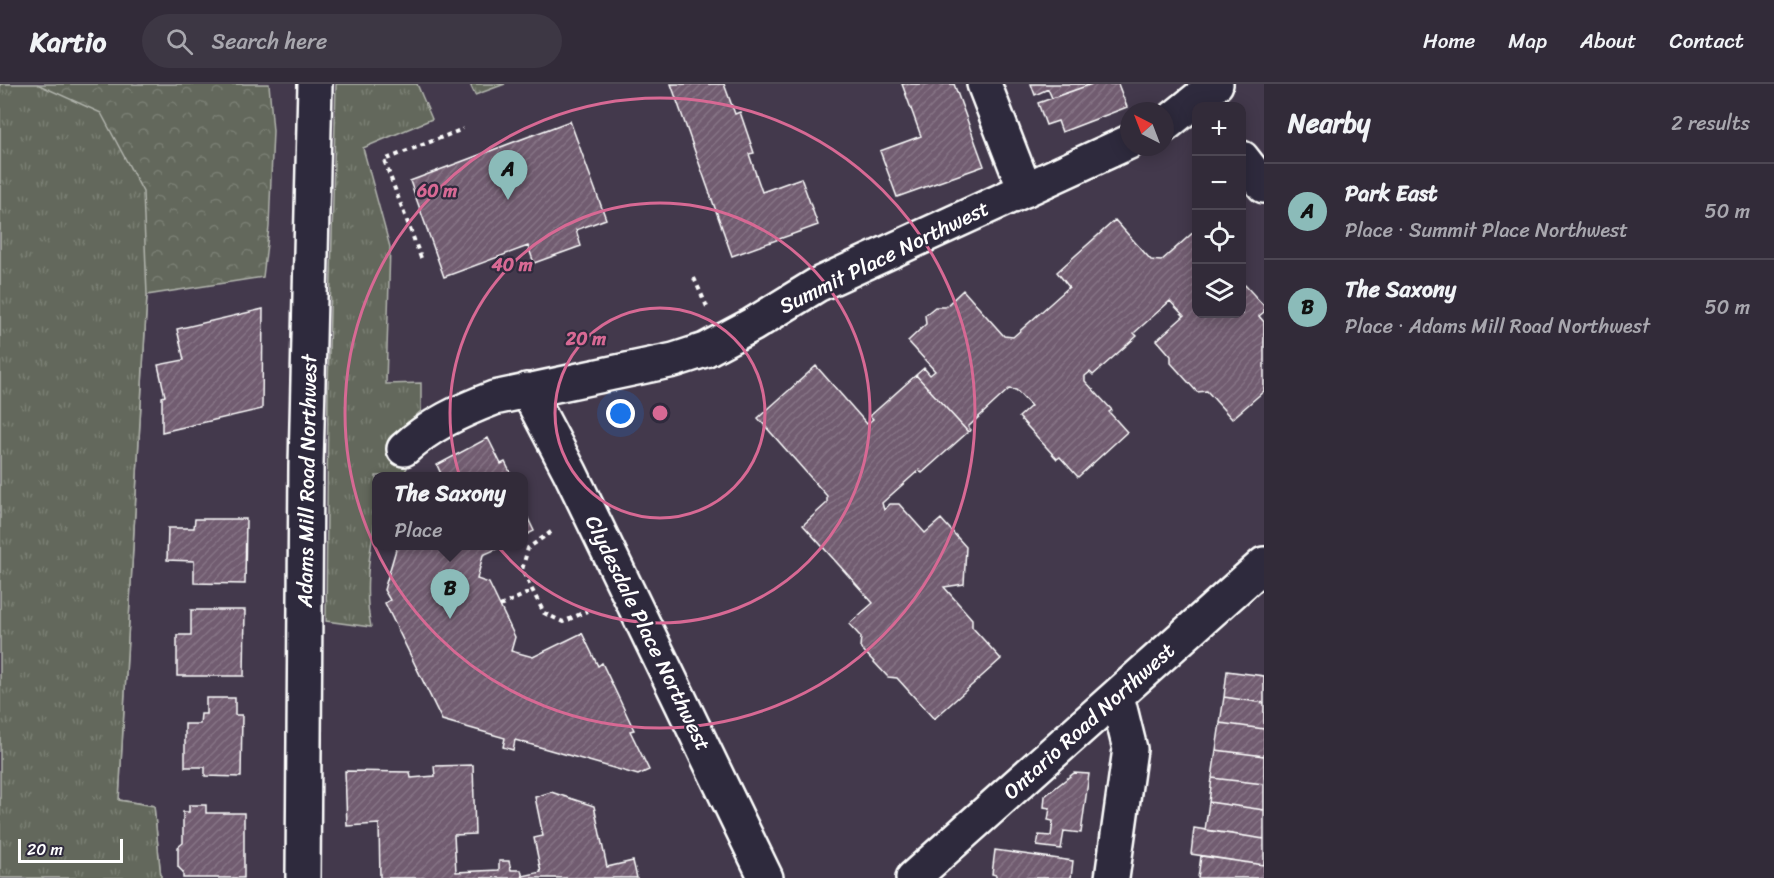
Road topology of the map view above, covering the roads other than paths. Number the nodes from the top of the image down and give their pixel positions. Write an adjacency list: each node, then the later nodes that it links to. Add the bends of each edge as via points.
1 (315, 84): 13 (street, Adams Mill Road Northwest, via 306,466)
2 (984, 84): 8 (street)
3 (1200, 94): 4 (street)
4 (1174, 117)
5 (1120, 146): 8 (street, Summit Place Northwest)
6 (1246, 163): 7 (street)
7 (1264, 186)
8 (1025, 190): 9 (street, Summit Place Northwest, via 817,285 705,350)
9 (527, 390): 10 (street, Summit Place Northwest, via 467,408 438,423); 14 (street, Clydesdale Place Northwest, via 581,493)
10 (404, 449)
11 (1264, 564): 12 (street, Ontario Road Northwest)
12 (1117, 696): 15 (street, Ontario Road Northwest); 16 (street, via 1130,749)
13 (303, 878)
14 (766, 878)
15 (913, 878)
16 (1112, 878)

